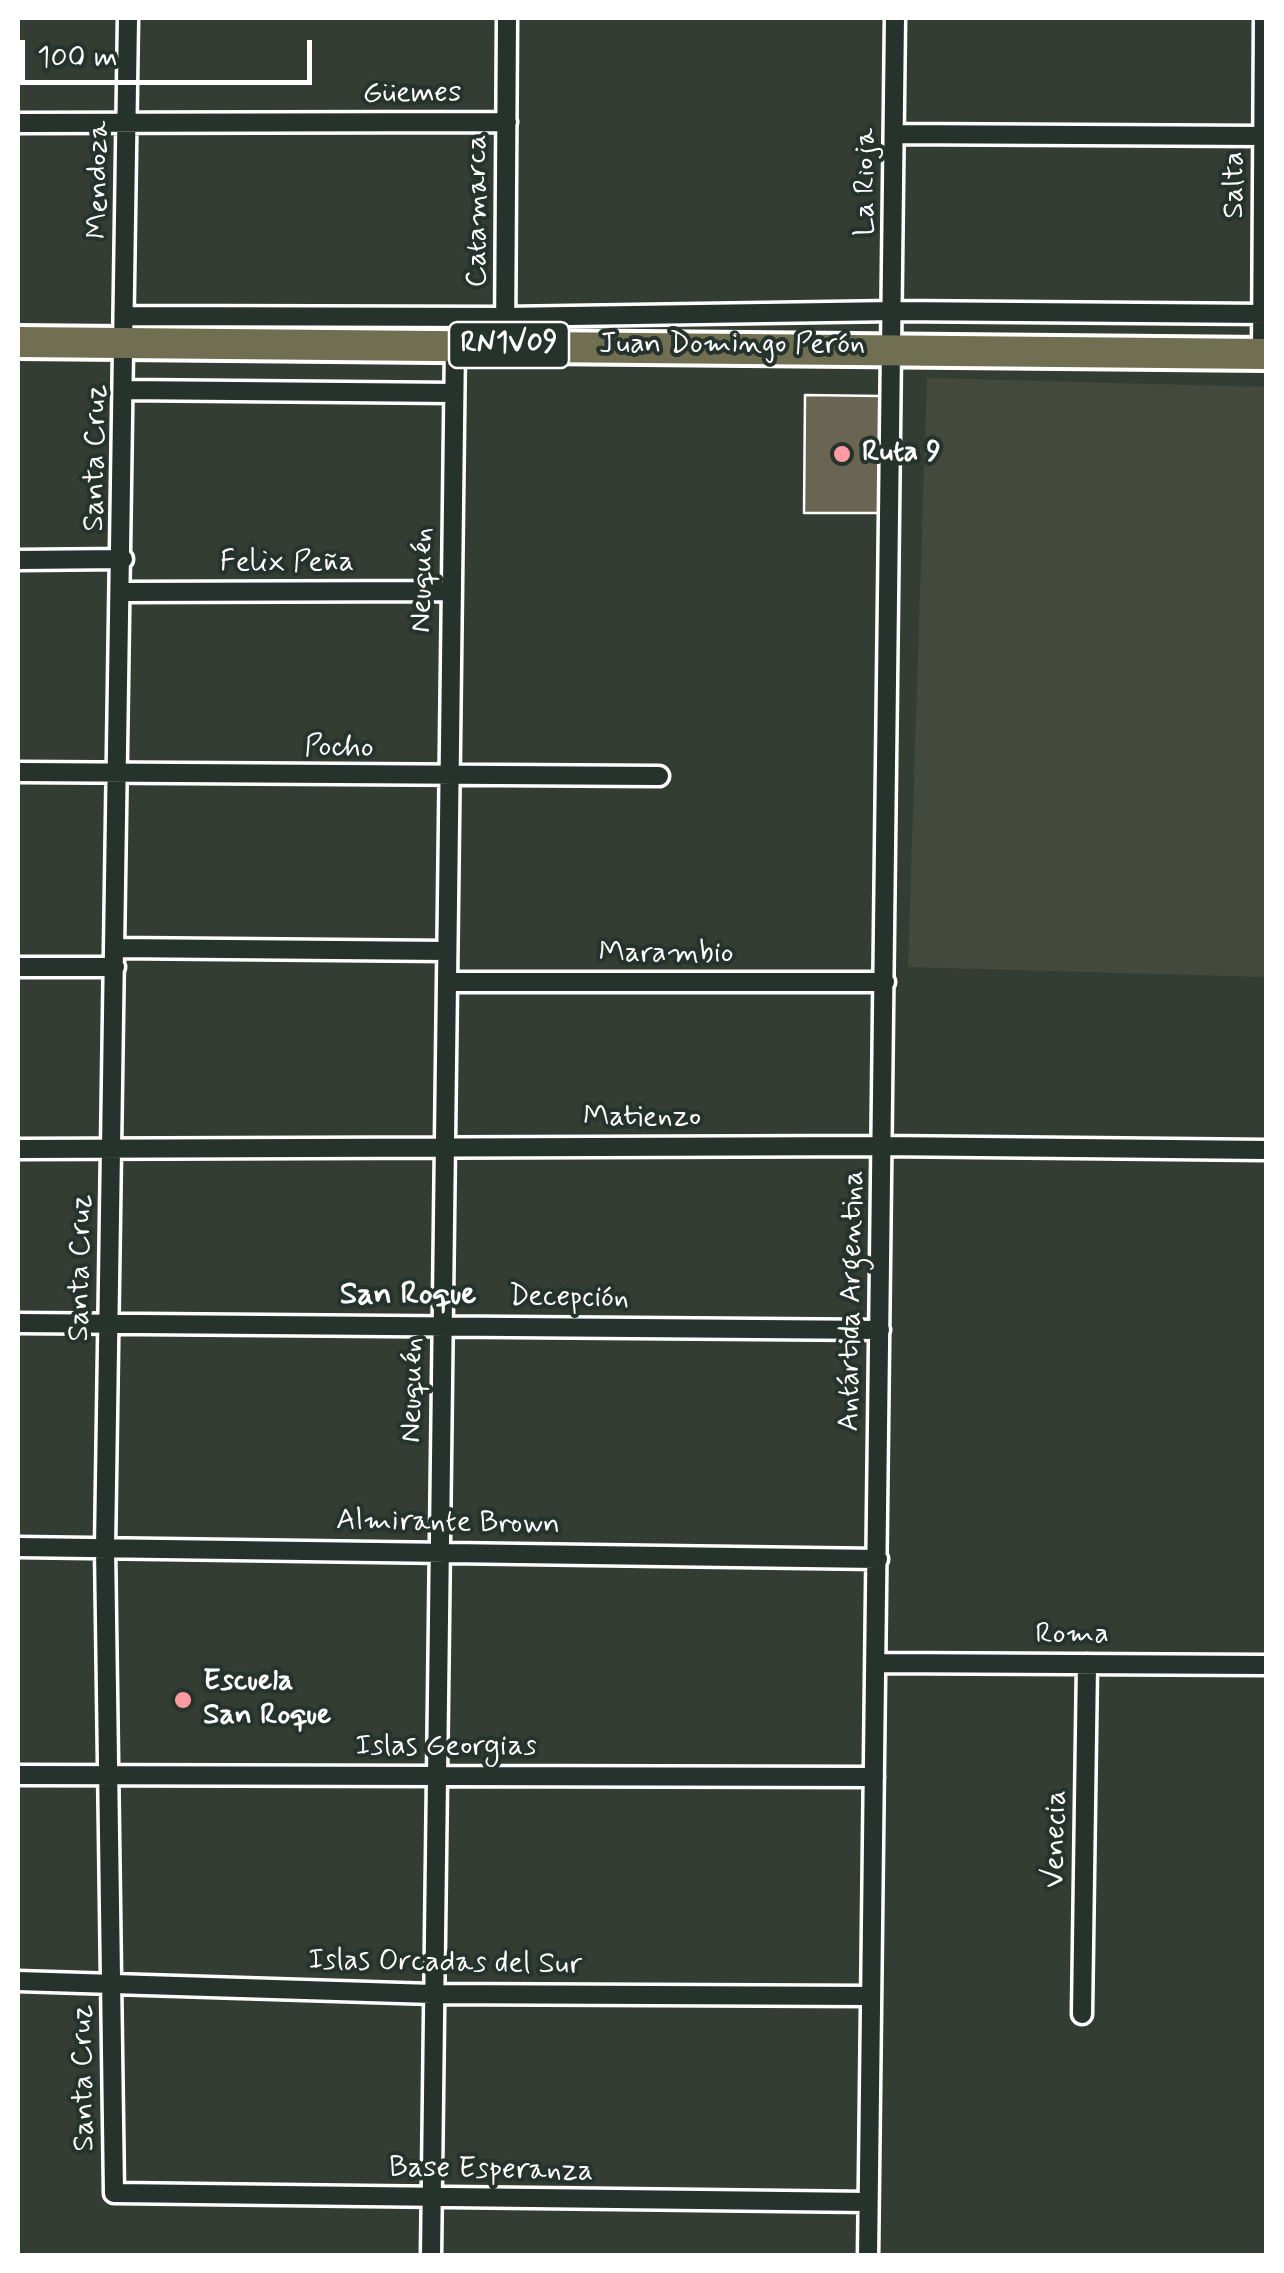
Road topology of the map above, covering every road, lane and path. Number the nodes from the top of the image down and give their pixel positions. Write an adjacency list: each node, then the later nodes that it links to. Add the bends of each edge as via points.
1 (128, 18): 7 (street, Mendoza)
2 (507, 18): 5 (street, Catamarca)
3 (895, 18): 8 (street, La Rioja)
4 (1264, 18): 9 (street, Salta)
5 (506, 122): 7 (street, Güemes); 13 (street, Catamarca)
6 (18, 124): 7 (street, Güemes)
7 (128, 126): 12 (street, Mendoza)
8 (894, 134): 9 (street); 10 (street, La Rioja)
9 (1264, 136): 11 (street, Salta)
10 (894, 311): 11 (street, Juan Domingo Perón); 13 (street, Juan Domingo Perón); 16 (street, La Rioja)
11 (1264, 314): 17 (street, Salta)
12 (126, 330): 13 (street, Juan Domingo Perón); 14 (main road, Juan Domingo Perón / RN1V09); 15 (main road, Juan Domingo Perón / RN1V09); 18 (street, Santa Cruz)
13 (505, 331): 15 (main road, Juan Domingo Perón / RN1V09); 16 (main road, Juan Domingo Perón / RN1V09)
14 (18, 342)
15 (455, 345): 19 (street, Neuquén)
16 (893, 347): 17 (main road, Juan Domingo Perón / RN1V09); 32 (street, Antártida Argentina)
17 (1264, 354)
18 (125, 390): 19 (street); 20 (street, Santa Cruz)
19 (454, 393): 22 (street, Neuquén)
20 (122, 559): 21 (street); 23 (street, Santa Cruz)
21 (18, 560)
22 (452, 591): 23 (street, Felix Peña); 27 (street, Neuquén)
23 (122, 592): 25 (street, Santa Cruz)
24 (18, 772): 25 (street, Pocho)
25 (119, 774): 27 (street, Pocho); 29 (street, Santa Cruz)
26 (659, 776): 27 (street, Pocho)
27 (449, 778): 28 (street, Neuquén)
28 (447, 951): 29 (street); 31 (street, Neuquén)
29 (115, 958): 30 (street); 36 (street, Santa Cruz)
30 (18, 967)
31 (447, 982): 32 (street, Marambio); 34 (street, Neuquén)
32 (885, 982): 33 (street, Antártida Argentina)
33 (883, 1146): 34 (street, Matienzo); 37 (street, Matienzo); 41 (street, Antártida Argentina)
34 (444, 1148): 36 (street, Matienzo); 40 (street, Neuquén)
35 (18, 1149): 36 (street, Matienzo)
36 (112, 1149): 38 (street, Santa Cruz)
37 (1266, 1150)
38 (109, 1323): 39 (street, Decepción); 40 (street, Decepción); 43 (street, Santa Cruz)
39 (18, 1324)
40 (442, 1325): 41 (street, Decepción); 44 (street, Neuquén)
41 (880, 1330): 45 (street, Antártida Argentina)
42 (18, 1546): 43 (street, Almirante Brown)
43 (106, 1547): 44 (street, Almirante Brown); 50 (street, Santa Cruz)
44 (439, 1552): 45 (street, Almirante Brown); 51 (street, Neuquén)
45 (878, 1559): 46 (street, Antártida Argentina)
46 (876, 1663): 47 (street, Roma); 52 (street, Antártida Argentina)
47 (1086, 1664): 48 (street, Roma); 57 (street, Venecia)
48 (1266, 1665)
49 (18, 1775): 50 (street, Islas Georgias)
50 (108, 1775): 51 (street, Islas Georgias); 54 (street, Santa Cruz)
51 (436, 1776): 52 (street, Islas Georgias); 55 (street, Neuquén)
52 (874, 1777): 56 (street, Antártida Argentina)
53 (18, 1980): 54 (street, Islas Orcadas del Sur)
54 (112, 1982): 55 (street, Islas Orcadas del Sur); 58 (street, Santa Cruz)
55 (432, 1994): 56 (street, Islas Orcadas del Sur); 59 (street, Neuquén)
56 (872, 1996): 60 (street, Antártida Argentina)
57 (1082, 2014)
58 (114, 2193): 59 (street, Base Esperanza)
59 (432, 2198): 60 (street, Base Esperanza); 61 (street, Neuquén)
60 (868, 2202): 62 (street, Antártida Argentina)
61 (430, 2256)
62 (868, 2256)

